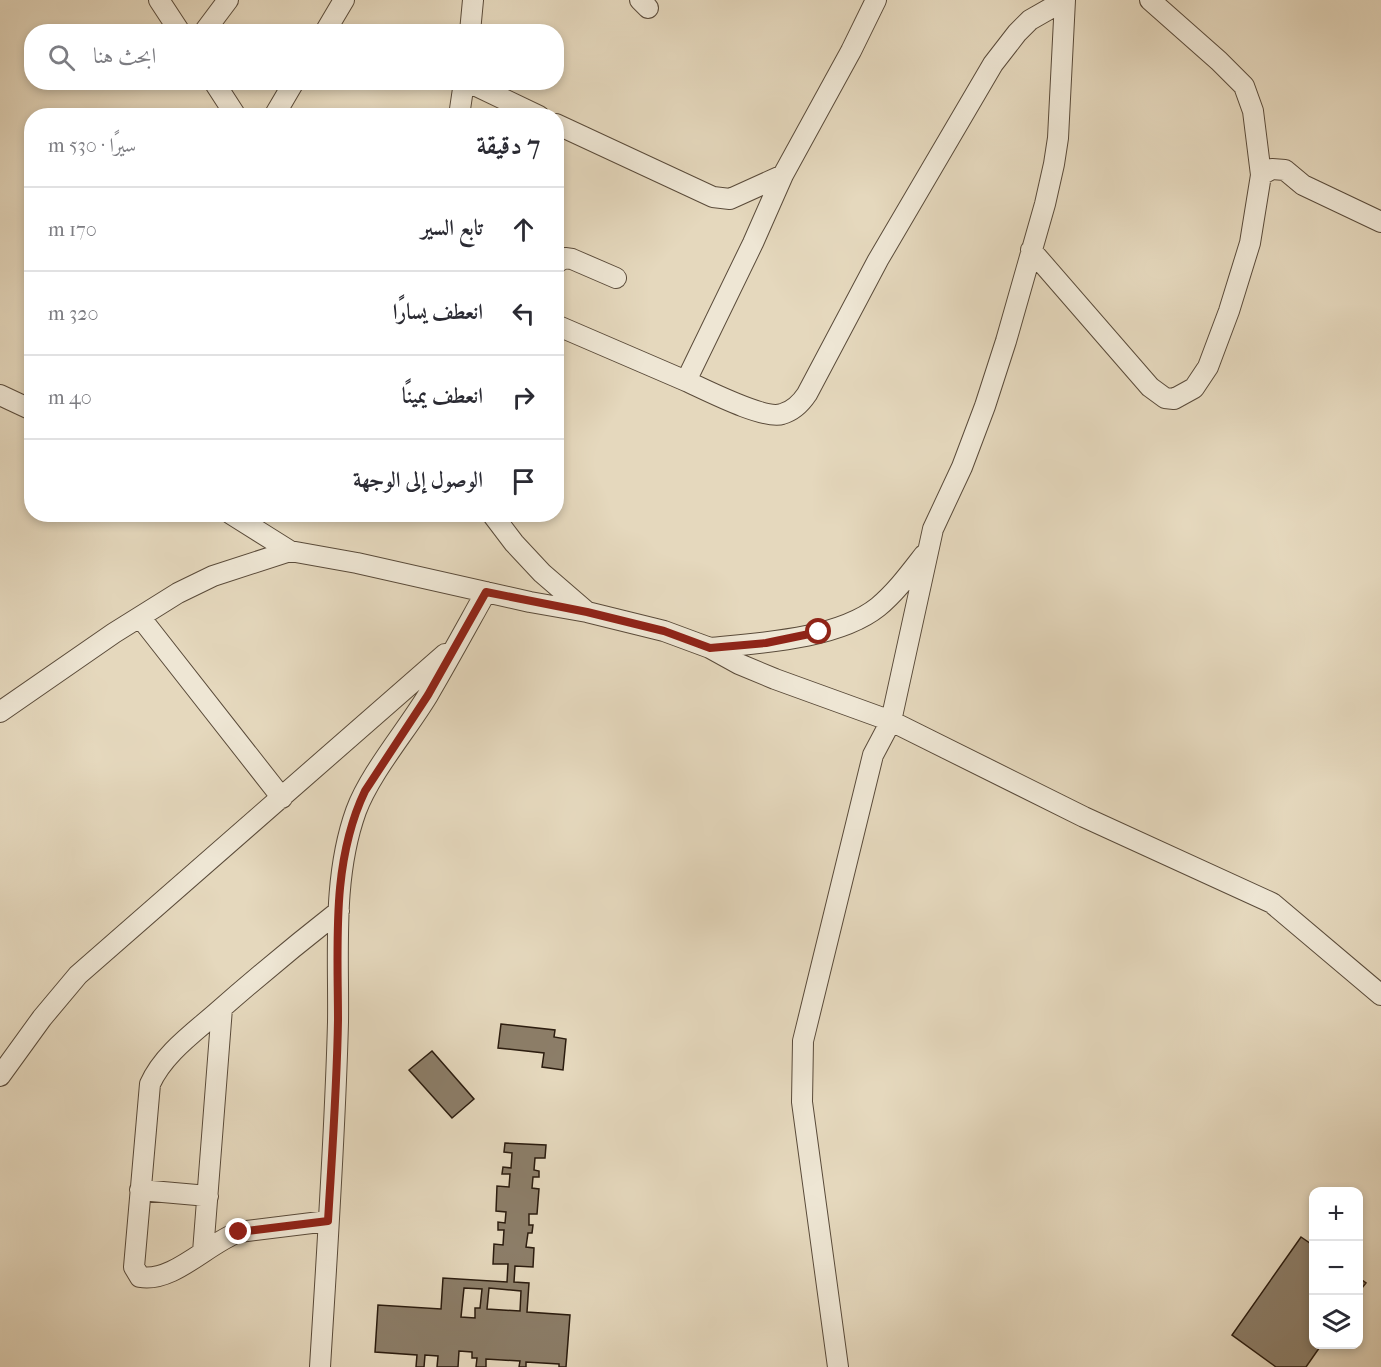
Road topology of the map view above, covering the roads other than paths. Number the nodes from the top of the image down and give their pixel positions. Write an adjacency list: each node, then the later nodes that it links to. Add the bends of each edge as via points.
1 (159, 0): 8 (street)
2 (228, 0): 9 (street)
3 (344, 0): 10 (street)
4 (473, 0): 11 (street)
5 (876, 0): 21 (street)
6 (1065, 0): 24 (street, via 1058,138); 28 (street, via 1030,20 993,64 800,403 780,415 771,415)
7 (1150, 0): 22 (street, via 1244,86 1253,111)
8 (175, 24)
9 (210, 24)
10 (330, 24)
11 (471, 24)
12 (219, 90): 16 (street)
13 (289, 90): 17 (street)
14 (464, 90): 18 (street)
15 (483, 90): 19 (street)
16 (231, 108)
17 (279, 108)
18 (461, 108)
19 (522, 108)
20 (564, 128): 21 (street, via 713,197 730,199)
21 (783, 175): 28 (street)
22 (1261, 175): 23 (street, via 1272,169 1285,170 1303,185); 24 (street, via 1250,243 1208,367 1194,388 1174,399 1165,398 1150,387)
23 (1381, 222)
24 (1031, 250): 34 (street, via 985,406 933,529)
25 (564, 259): 26 (street)
26 (616, 278)
27 (564, 328): 28 (street)
28 (686, 381)
29 (0, 395): 30 (street)
30 (24, 406)
31 (244, 522): 33 (street)
32 (498, 522): 36 (street, via 542,573)
33 (290, 551): 35 (street); 37 (street, via 213,576)
34 (928, 551): 39 (street, via 878,607 849,624 766,643); 41 (street)
35 (486, 592): 36 (street); 38 (street)
36 (587, 612): 39 (street, via 664,631)
37 (140, 617): 40 (street); 42 (street)
38 (456, 645): 42 (street); 43 (street, via 357,808 349,833)
39 (710, 648): 41 (street, via 775,679)
40 (0, 712)
41 (891, 721): 44 (street, via 1084,817 1272,903); 52 (street, via 873,755 803,1041 802,1102)
42 (282, 798): 46 (street, via 78,975)
43 (339, 911): 45 (street); 49 (street)
44 (1381, 995)
45 (222, 1008): 47 (street, via 162,1063 150,1084); 48 (street)
46 (0, 1076)
47 (140, 1190): 48 (street); 50 (street, via 133,1257 140,1277 165,1275)
48 (208, 1196): 50 (street)
49 (328, 1221): 50 (street, via 239,1232); 51 (street)
50 (203, 1252)
51 (320, 1367)
52 (838, 1367)

